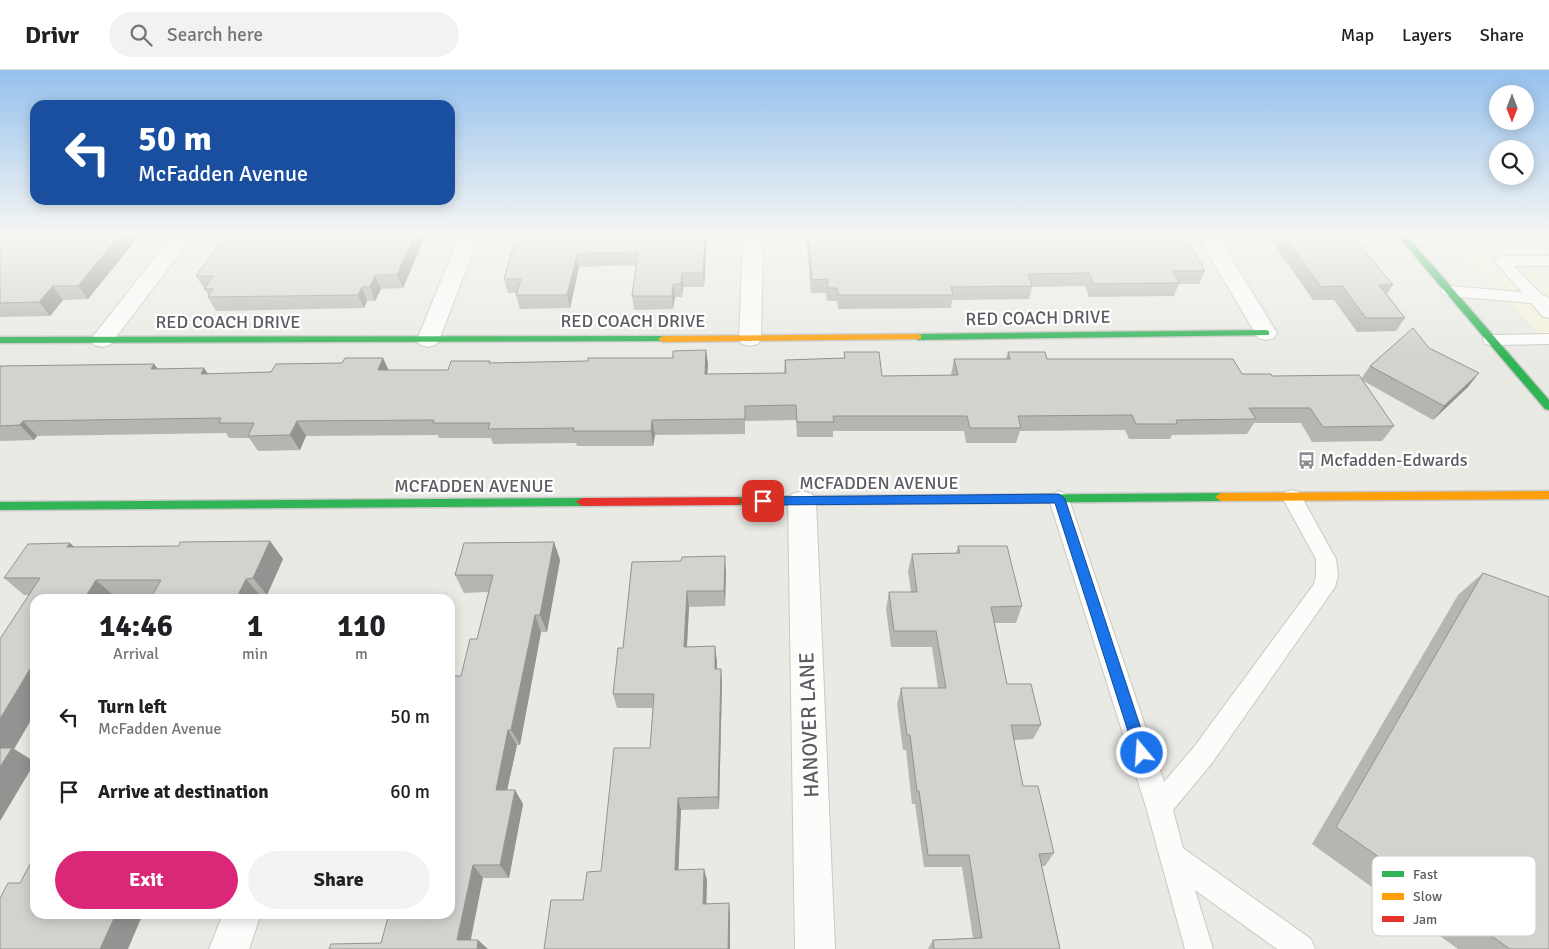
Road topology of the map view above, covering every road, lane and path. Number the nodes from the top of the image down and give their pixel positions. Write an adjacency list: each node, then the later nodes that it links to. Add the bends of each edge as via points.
1 (151, 277): 14 (street)
2 (453, 277): 15 (street)
3 (751, 277): 11 (street)
4 (1233, 277): 10 (street)
5 (1437, 277): 7 (street)
6 (1519, 277): 8 (lane)
7 (1449, 291): 8 (lane); 16 (street)
8 (1542, 299): 9 (lane)
9 (1549, 313)
10 (1266, 333): 11 (street, RED COACH DRIVE)
11 (750, 339): 15 (street, RED COACH DRIVE)
12 (1549, 339): 16 (lane)
13 (0, 340): 14 (street, RED COACH DRIVE)
14 (102, 340): 15 (street, RED COACH DRIVE)
15 (428, 340)
16 (1491, 340): 17 (street)
17 (1549, 407)
18 (1549, 495): 19 (street, MCFADDEN AVENUE)
19 (1292, 497): 20 (street, MCFADDEN AVENUE); 23 (lane, via 1326,559 1324,587 1203,755)
20 (1059, 499): 21 (street, MCFADDEN AVENUE); 23 (lane)
21 (802, 501): 22 (street, MCFADDEN AVENUE); 27 (street, HANOVER LANE)
22 (0, 506)
23 (1160, 807): 24 (lane)
24 (1172, 856): 28 (lane); 29 (lane)
25 (240, 919): 26 (street)
26 (229, 949)
27 (815, 949)
28 (1199, 949)
29 (1301, 949)

